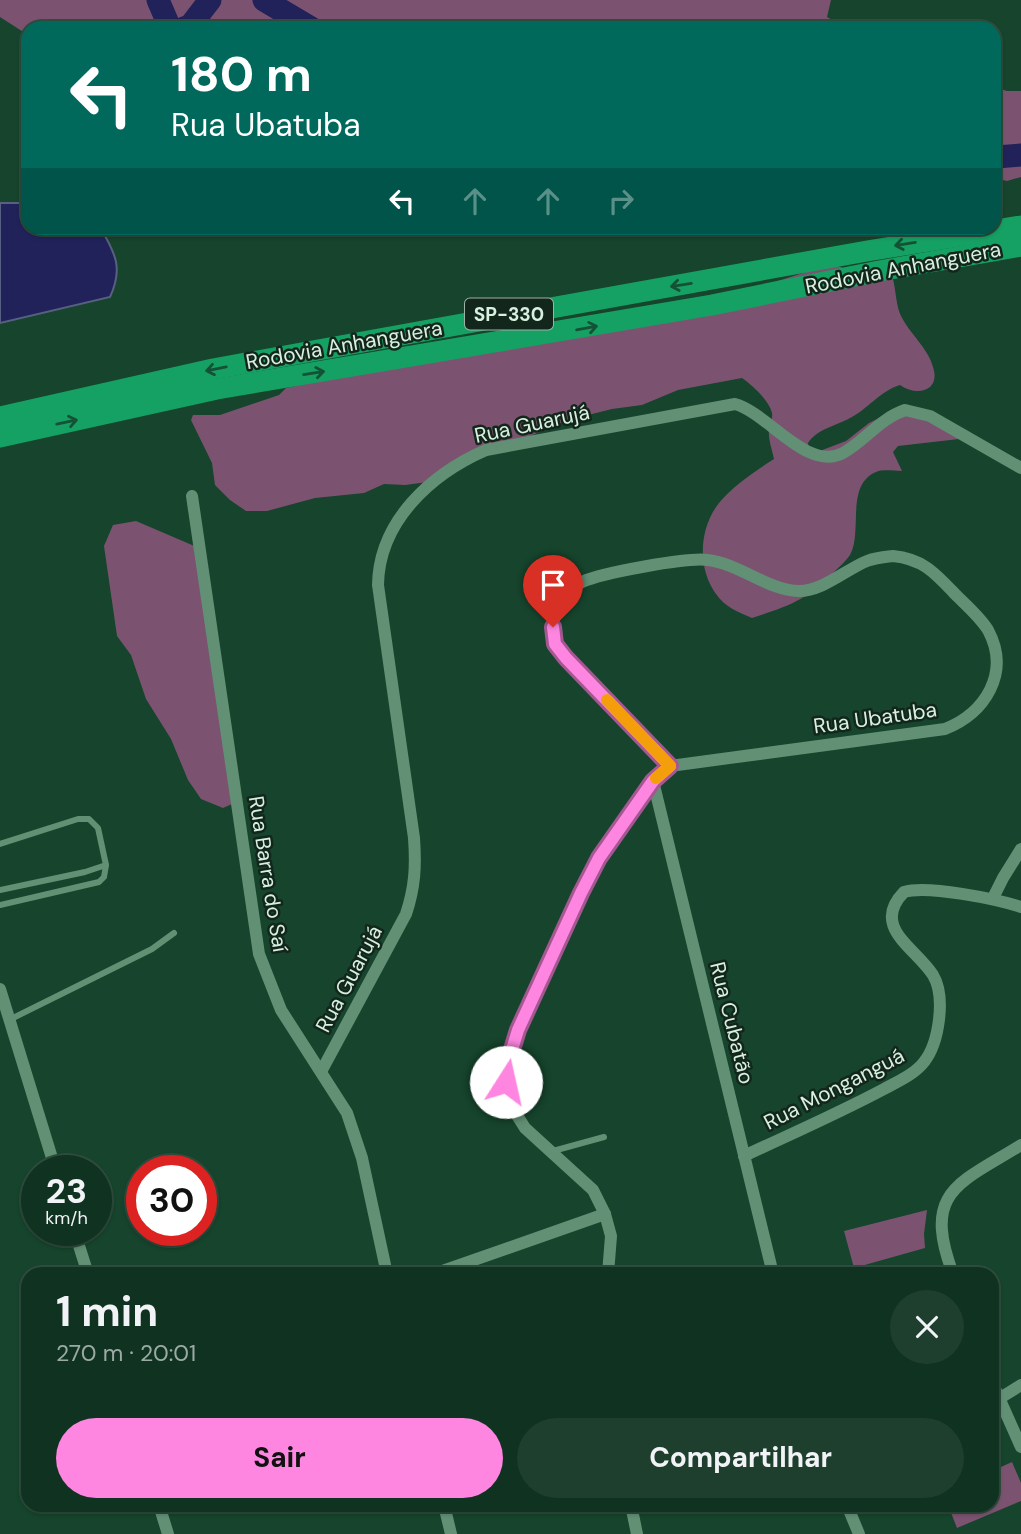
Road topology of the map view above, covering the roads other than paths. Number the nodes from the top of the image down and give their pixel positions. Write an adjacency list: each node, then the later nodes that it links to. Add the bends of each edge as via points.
1 (1021, 226): 2 (highway, Rodovia Anhanguera / SP-330, one-way to 2)
2 (1001, 229)
3 (966, 235): 5 (highway, Rodovia Anhanguera / SP-330, one-way to 5, via 239,364)
4 (1021, 246): 6 (highway, Rodovia Anhanguera / SP-330, one-way to 4, via 217,389 616,322)
5 (0, 417)
6 (0, 437)
7 (1021, 468): 21 (street, Rua Guarujá, via 930,416 905,410 891,415 844,452 820,456 735,404 486,450 432,481 393,528 378,566 414,838 414,890 406,914)
8 (192, 496): 21 (street, Rua Barra do Saí, via 259,954 281,1010)
9 (670, 766): 9 (street, Rua Ubatuba, via 945,729 961,723 978,709 996,673 988,630 938,576 911,558 869,560 802,591 784,590 726,564 689,559 580,582 554,618 555,644); 10 (street)
10 (653, 781): 24 (street, via 599,858 510,1056 506,1082 513,1109 525,1128); 26 (street, Rua Cubatão)
11 (0, 844): 13 (lane, via 89,819 98,828)
12 (1021, 849): 15 (street)
13 (106, 865): 14 (lane); 16 (lane, via 99,882)
14 (0, 890)
15 (993, 898): 17 (street, Rua Monganguá); 26 (street, Rua Monganguá, via 917,889 904,892 892,913 892,924 933,975 939,994 938,1028 924,1063 846,1109)
16 (0, 905)
17 (1021, 907)
18 (174, 933): 20 (lane, via 152,949)
19 (0, 989): 20 (street)
20 (9, 1020): 25 (street)
21 (322, 1070): 30 (street, Rua Barra do Saí, via 347,1113 362,1158)
22 (604, 1137): 24 (lane)
23 (1021, 1145): 34 (street, via 952,1191 940,1227)
24 (551, 1152): 27 (street, via 593,1190)
25 (51, 1155)
26 (744, 1156): 33 (street, Rua Cubatão)
27 (606, 1214): 31 (street); 32 (street, via 611,1236)
28 (79, 1246): 29 (street)
29 (86, 1267)
30 (385, 1267)
31 (454, 1267)
32 (609, 1267)
33 (771, 1267)
34 (951, 1267)
35 (1021, 1385): 36 (street)
36 (999, 1399)
37 (999, 1408): 38 (street)
38 (1021, 1447)
39 (161, 1512): 43 (street)
40 (446, 1512): 44 (street)
41 (632, 1512): 45 (street)
42 (850, 1512): 46 (street)
43 (168, 1534)
44 (451, 1534)
45 (637, 1534)
46 (859, 1534)

